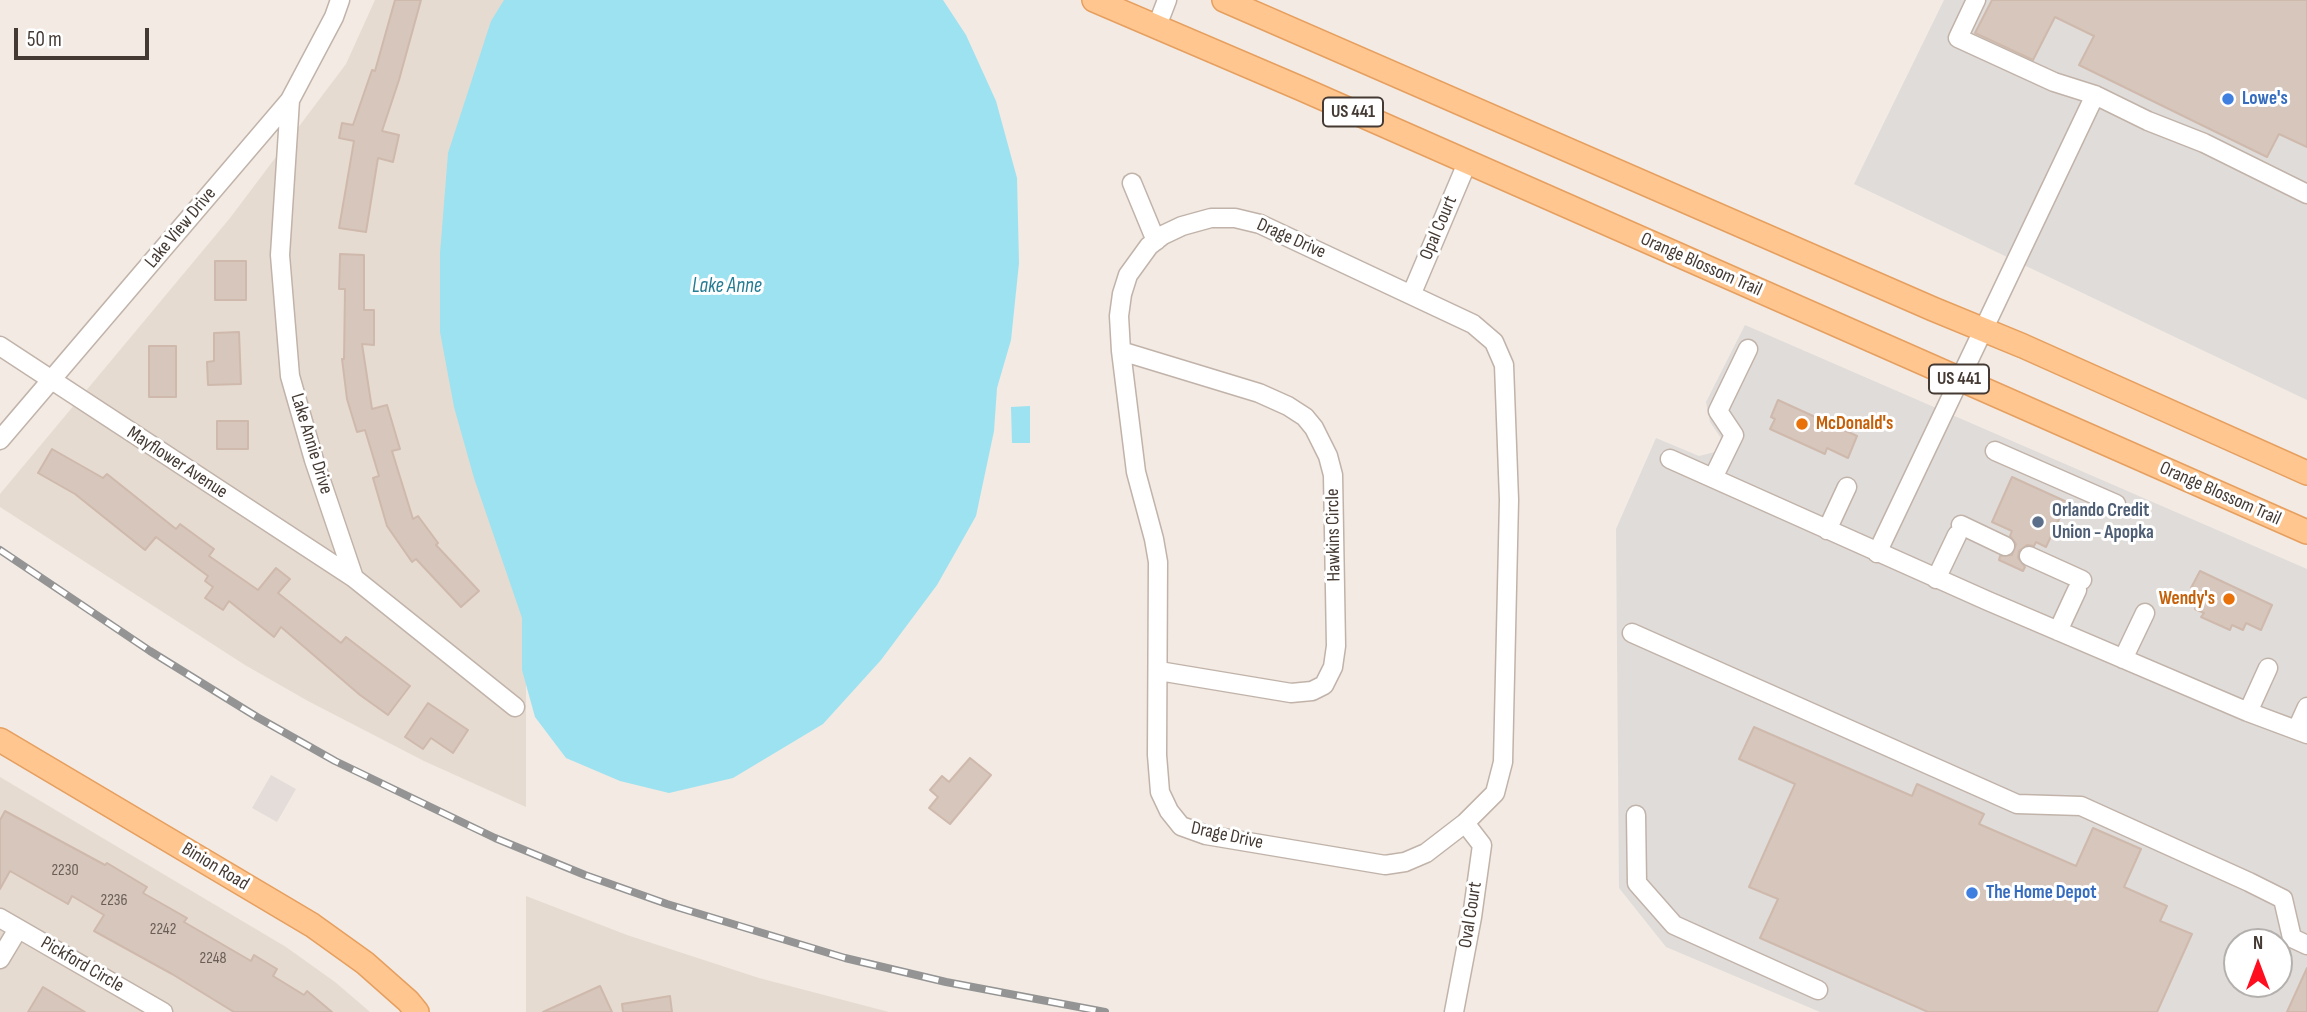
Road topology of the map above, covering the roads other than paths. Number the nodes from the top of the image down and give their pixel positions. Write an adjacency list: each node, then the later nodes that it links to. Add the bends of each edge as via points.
1 (340, 0): 8 (street, Lake View Drive)
2 (1094, 0): 6 (main road, Orange Blossom Trail / US 441)
3 (1167, 0): 6 (street)
4 (1224, 0): 14 (main road, US 441)
5 (1976, 0): 7 (street, via 1958,38 2054,82)
6 (1157, 26): 9 (main road, Orange Blossom Trail / US 441)
7 (2095, 95): 11 (street); 14 (street)
8 (290, 100): 19 (street, Lake View Drive); 32 (street, Lake Annie Drive, via 280,256 290,376)
9 (1467, 163): 13 (street, Opal Court); 18 (main road, Orange Blossom Trail / US 441)
10 (1132, 183): 12 (street)
11 (2307, 194)
12 (1156, 241): 13 (street, Drage Drive, via 1198,221 1245,219); 17 (street, Drage Drive, via 1128,275 1119,316)
13 (1412, 293): 46 (street, Drage Drive, via 1485,332 1504,365 1509,500 1503,762 1494,793)
14 (1984, 330): 18 (street); 23 (main road, US 441)
15 (0, 346): 19 (street, Mayflower Avenue)
16 (1748, 349): 24 (street, via 1718,411 1734,435)
17 (1121, 351): 39 (street, Drage Drive, via 1136,472 1157,551); 39 (street, Hawkins Circle, via 1288,406 1305,417 1318,435 1333,475 1336,646 1324,685 1291,693)
18 (1959, 379): 28 (main road, Orange Blossom Trail / US 441); 30 (street)
19 (51, 380): 20 (street, Lake View Drive); 32 (street, Mayflower Avenue)
20 (1, 437)
21 (1995, 451): 26 (street)
22 (1670, 459): 24 (street)
23 (2307, 472)
24 (1713, 478): 27 (street)
25 (1847, 487): 27 (street)
26 (2116, 504)
27 (1827, 530): 30 (street)
28 (2307, 532)
29 (2005, 546): 33 (street, via 1959,530)
30 (1877, 553): 33 (street)
31 (2029, 556): 35 (street, via 2080,585)
32 (354, 578): 40 (street)
33 (1936, 579): 35 (street)
34 (2145, 613): 37 (street)
35 (2059, 631): 37 (street)
36 (1632, 633): 49 (street, via 2017,804 2081,806 2237,877 2283,900 2292,939)
37 (2123, 659): 42 (street)
38 (2268, 668): 42 (street)
39 (1159, 671): 46 (street, Drage Drive, via 1160,792 1185,829 1393,866 1426,853)
40 (515, 707)
41 (2307, 707): 43 (street)
42 (2248, 712): 43 (street)
43 (2302, 732)
44 (0, 740): 53 (main road, Binion Road, via 312,925 365,963)
45 (1636, 814): 51 (street, via 1637,883 1674,925)
46 (1465, 823): 54 (street, Oval Court, via 1482,845)
47 (0, 918): 48 (street, Pickford Circle)
48 (18, 929): 50 (street); 52 (street, Pickford Circle)
49 (2307, 945)
50 (0, 959)
51 (1818, 990)
52 (163, 1012)
53 (416, 1012)
54 (1454, 1012)

